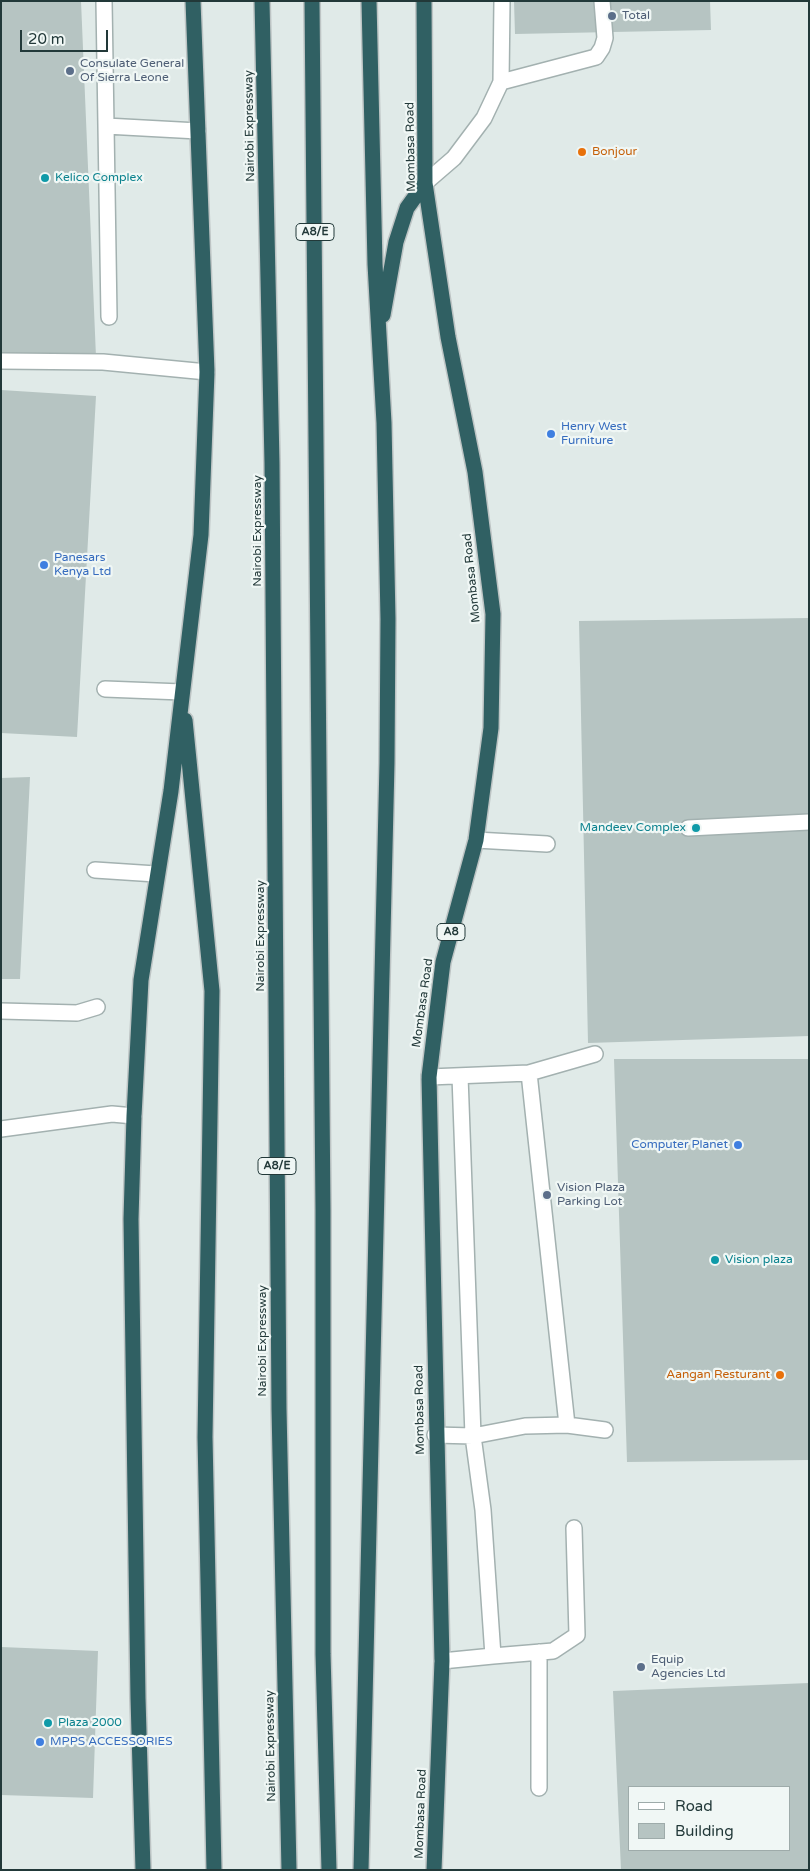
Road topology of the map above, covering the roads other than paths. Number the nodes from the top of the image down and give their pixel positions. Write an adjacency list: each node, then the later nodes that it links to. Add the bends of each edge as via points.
1 (104, 1): 10 (lane)
2 (193, 1): 11 (highway)
3 (262, 1): 44 (highway, Nairobi Expressway / A8/E, via 272,473 279,1409)
4 (312, 1): 45 (highway, A8/E, via 323,1200 323,1654)
5 (369, 1): 14 (highway)
6 (424, 1): 12 (highway, Mombasa Road / A8)
7 (502, 1): 9 (lane)
8 (602, 1): 9 (lane, via 605,38 596,57)
9 (500, 82): 12 (lane, via 484,118 454,158)
10 (106, 126): 11 (lane); 13 (lane)
11 (198, 131): 16 (highway)
12 (425, 183): 14 (highway, via 407,208 396,242); 21 (highway, Mombasa Road / A8, via 448,337 475,472 493,614 491,728)
13 (109, 318)
14 (379, 336): 46 (highway, via 388,619 387,754)
15 (1, 361): 16 (lane, via 103,362)
16 (207, 372): 18 (highway, via 201,535)
17 (105, 689): 18 (lane)
18 (182, 692): 24 (highway, via 171,791); 43 (highway, via 212,991 205,1437)
19 (809, 822): 20 (lane)
20 (688, 828)
21 (476, 840): 22 (lane); 30 (highway, Mombasa Road / A8, via 442,962)
22 (547, 844)
23 (95, 870): 24 (lane)
24 (156, 874): 31 (highway, via 141,980)
25 (97, 1007): 26 (lane, via 77,1013)
26 (1, 1012)
27 (595, 1054): 28 (lane)
28 (529, 1073): 29 (lane); 33 (lane)
29 (460, 1076): 30 (lane); 36 (lane)
30 (429, 1077): 35 (highway, Mombasa Road / A8)
31 (134, 1116): 32 (lane, via 112,1114); 42 (highway, via 132,1229)
32 (1, 1129)
33 (567, 1424): 34 (lane); 36 (lane, via 525,1426)
34 (605, 1430)
35 (435, 1435): 36 (lane); 40 (highway, Mombasa Road / A8)
36 (473, 1436): 39 (lane, via 483,1510)
37 (574, 1528): 38 (lane, via 577,1635 553,1651)
38 (539, 1652): 39 (lane); 41 (lane)
39 (493, 1656): 40 (lane)
40 (442, 1661): 47 (highway, Mombasa Road / A8)
41 (539, 1788)
42 (143, 1870)
43 (214, 1870)
44 (289, 1870)
45 (329, 1870)
46 (361, 1870)
47 (434, 1870)

